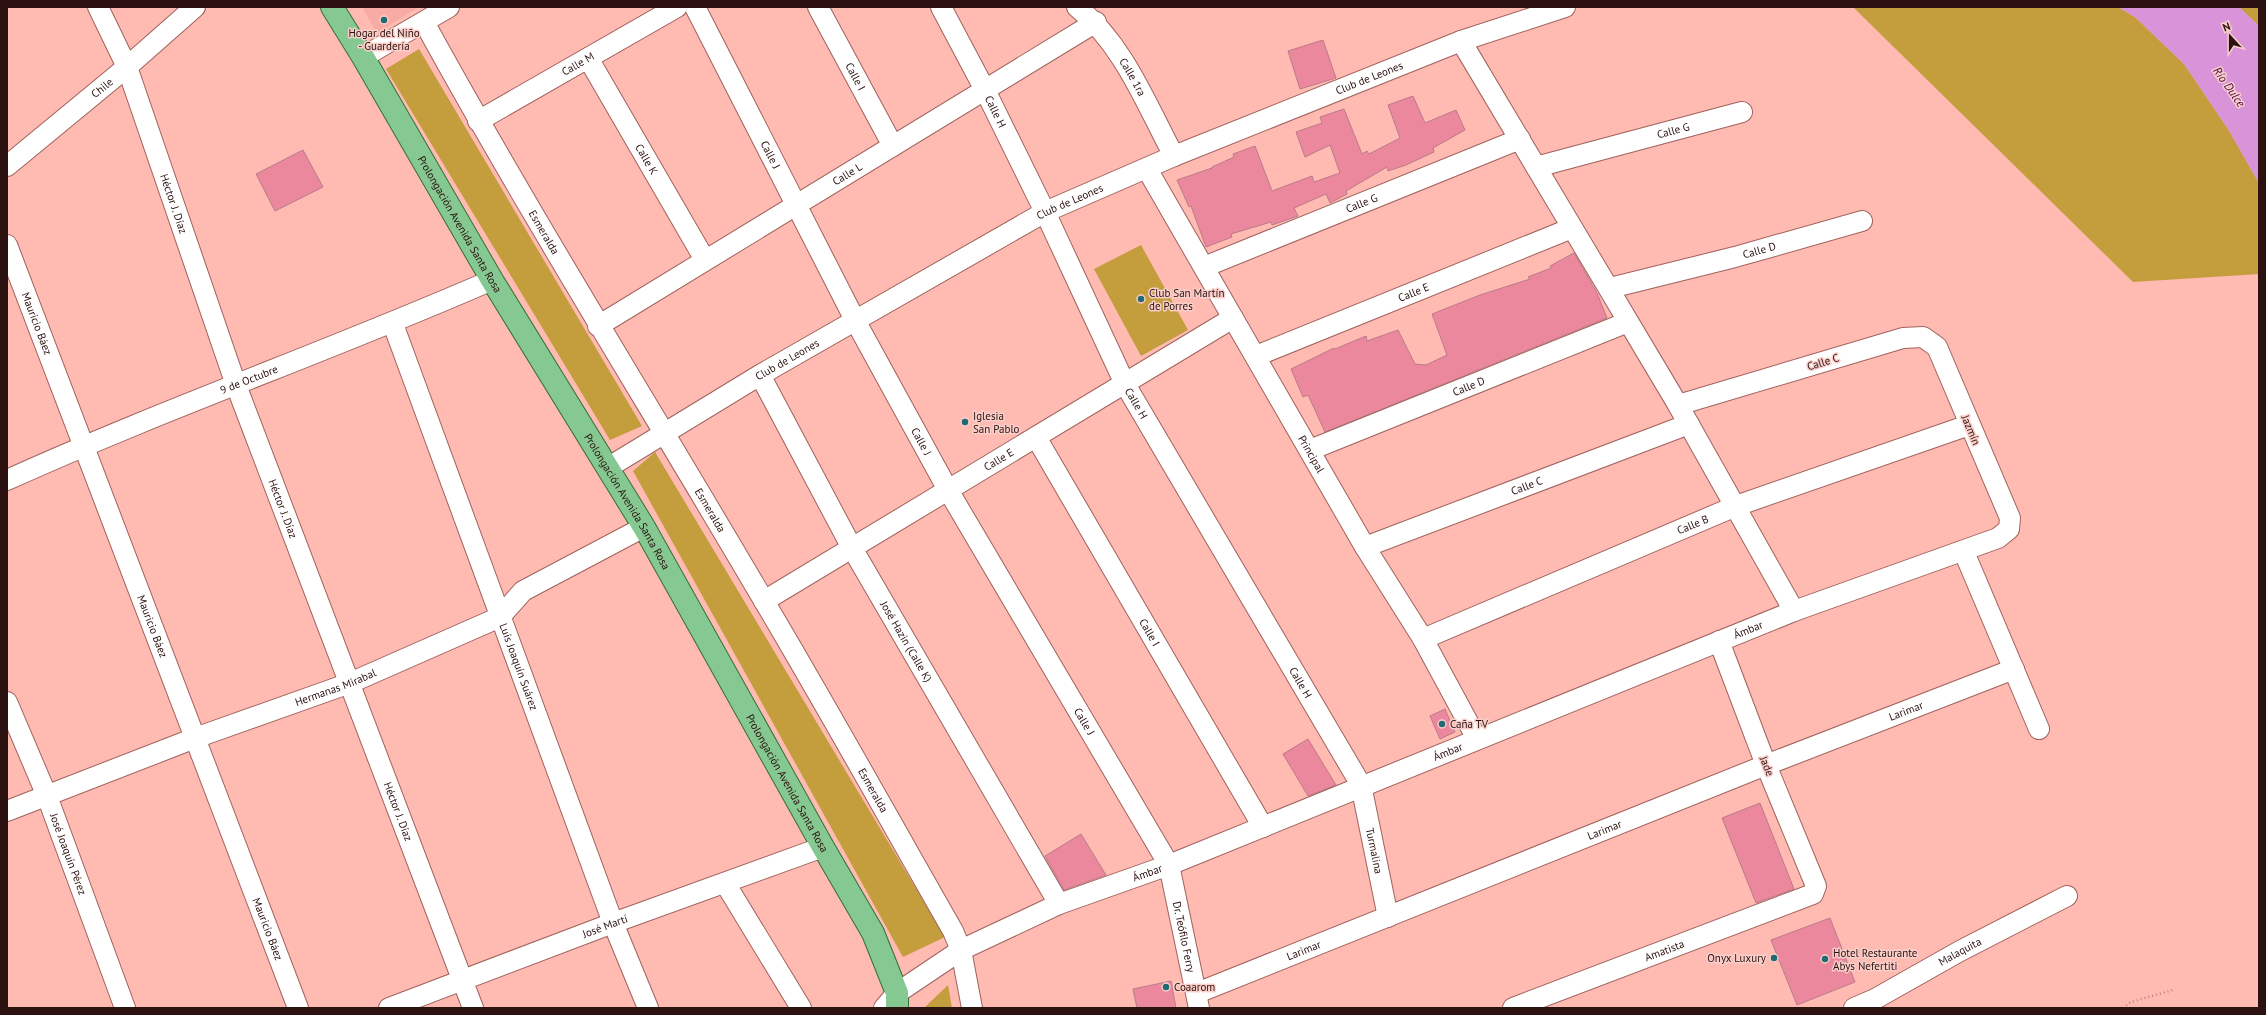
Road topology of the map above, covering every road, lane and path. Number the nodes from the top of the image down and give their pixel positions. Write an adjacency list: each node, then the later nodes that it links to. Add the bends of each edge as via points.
1 (98, 7): 16 (street, Héctor J. Díaz)
2 (195, 7): 16 (street, Chile)
3 (332, 7): 14 (main road, Prolongación Avenida Santa Rosa)
4 (449, 7): 11 (street)
5 (677, 7): 15 (street, Calle M)
6 (695, 7): 26 (street, Calle J)
7 (818, 7): 21 (street, Calle I)
8 (940, 7): 17 (street, Calle H)
9 (1077, 7): 12 (street, Calle 1ra)
10 (1565, 7): 13 (street, Club de Leones)
11 (424, 22): 14 (street); 19 (street, Esmeralda)
12 (1096, 22): 17 (street, Calle L); 22 (street, Calle 1ra, via 1117,49)
13 (1461, 41): 20 (street); 22 (street, Club de Leones)
14 (364, 57): 33 (main road, Prolongación Avenida Santa Rosa)
15 (588, 58): 19 (street, Calle M); 31 (street, Calle K)
16 (127, 67): 23 (street, Chile); 44 (street, Héctor J. Díaz)
17 (985, 90): 21 (street, Calle L); 27 (street, Calle H)
18 (1742, 112): 24 (street, Calle G)
19 (478, 121): 39 (street, Esmeralda)
20 (1520, 139): 24 (street); 32 (street, Calle G)
21 (893, 146): 26 (street, Calle L)
22 (1174, 156): 25 (street, Club de Leones)
23 (7, 166)
24 (1536, 167): 29 (street)
25 (1147, 169): 27 (street, Club de Leones); 32 (street, Principal)
26 (796, 205): 31 (street, Calle L); 36 (street, Calle J)
27 (1045, 212): 36 (street, Club de Leones); 43 (street, Calle H)
28 (1862, 221): 34 (street, Calle D, via 1736,257)
29 (1572, 228): 34 (street); 41 (street, Calle E)
30 (7, 245): 50 (street, Mauricio Báez)
31 (705, 260): 39 (street, Calle L)
32 (1204, 267): 35 (street, Principal)
33 (492, 280): 38 (street, 9 de Octubre); 52 (main road, Prolongación Avenida Santa Rosa)
34 (1610, 288): 37 (street)
35 (1233, 318): 41 (street, Principal); 43 (street, Calle E)
36 (856, 322): 42 (street, Club de Leones); 54 (street, Calle J)
37 (1628, 322): 45 (street); 51 (street, Calle D)
38 (393, 324): 44 (street, 9 de Octubre); 63 (street, Luís Joaquín Suárez)
39 (598, 326): 48 (street, Esmeralda)
40 (1923, 337): 45 (street, Calle C, via 1903,338); 47 (street, Jazmín, via 1937,348)
41 (1256, 356): 51 (street, Principal)
42 (760, 375): 48 (street, Club de Leones); 59 (street, José Hazin (Calle K))
43 (1125, 384): 49 (street, Calle E); 73 (street, Calle H)
44 (236, 385): 50 (street, 9 de Octubre); 67 (street, Héctor J. Díaz)
45 (1678, 405): 46 (street)
46 (1689, 424): 55 (street); 58 (street, Calle C)
47 (1969, 425): 55 (street, Calle B); 57 (street, Jazmín, via 2010,518)
48 (663, 434): 52 (street, Club de Leones); 61 (street, Esmeralda)
49 (1036, 437): 54 (street, Calle E); 76 (street, Calle I)
50 (84, 445): 53 (street, 9 de Octubre); 70 (street, Mauricio Báez)
51 (1310, 450): 58 (street, Principal)
52 (610, 468): 56 (main road, Prolongación Avenida Santa Rosa)
53 (7, 480)
54 (948, 490): 59 (street, Calle E); 78 (street, Calle J)
55 (1736, 506): 62 (street); 64 (street, Calle B)
56 (644, 527): 63 (street, Hermanas Mirabal, via 523,591); 77 (main road, Prolongación Avenida Santa Rosa)
57 (2009, 529): 60 (street, Ámbar, via 1998,538)
58 (1366, 546): 64 (street, Principal)
59 (852, 548): 61 (street, Calle E); 82 (street, José Hazin (Calle K))
60 (1964, 552): 62 (street, Ámbar); 66 (street)
61 (764, 601): 85 (street, Esmeralda, via 953,931)
62 (1794, 611): 65 (street, Ámbar)
63 (500, 617): 67 (street, Hermanas Mirabal); 84 (street, Luís Joaquín Suárez)
64 (1423, 639): 71 (street, Principal)
65 (1719, 641): 71 (street, Ámbar); 72 (street, Jade)
66 (2014, 669): 69 (street); 72 (street, Larimar)
67 (350, 683): 70 (street, Hermanas Mirabal); 86 (street, Héctor J. Díaz)
68 (7, 702): 74 (street, José Joaquín Pérez)
69 (2039, 729)
70 (195, 738): 74 (street, Hermanas Mirabal); 92 (street, Mauricio Báez)
71 (1477, 739): 73 (street, Ámbar)
72 (1766, 764): 80 (street, Jade); 83 (street, Larimar)
73 (1361, 786): 76 (street, Ámbar); 83 (street, Turmalina)
74 (47, 796): 75 (street, Hermanas Mirabal); 91 (street, José Joaquín Pérez)
75 (7, 811)
76 (1263, 827): 78 (street, Ámbar)
77 (823, 847): 79 (street, José Martí); 89 (main road, Prolongación Avenida Santa Rosa, via 873,933)
78 (1169, 865): 82 (street, Ámbar); 88 (street, Dr. Teófilo Ferry)
79 (725, 883): 84 (street, José Martí); 96 (street)
80 (1816, 890): 90 (street, Amatista, via 1813,894)
81 (2067, 896): 99 (street, Malaquita)
82 (1059, 904): 85 (street, Ámbar)
83 (1388, 917): 88 (street, Larimar)
84 (614, 923): 86 (street, José Martí); 95 (street, Luís Joaquín Suárez)
85 (961, 950): 89 (street, Ámbar); 97 (street, Esmeralda)
86 (462, 979): 93 (street, José Martí); 94 (street, Héctor J. Díaz)
87 (2173, 990): 100 (path, via 2131,1002)
88 (1198, 1001)
89 (893, 1003)
90 (1540, 1003): 98 (street, Amatista)
91 (124, 1008)
92 (298, 1008)
93 (389, 1008)
94 (473, 1008)
95 (648, 1008)
96 (801, 1008)
97 (972, 1008)
98 (1512, 1008)
99 (1854, 1008)
100 (2123, 1008)

